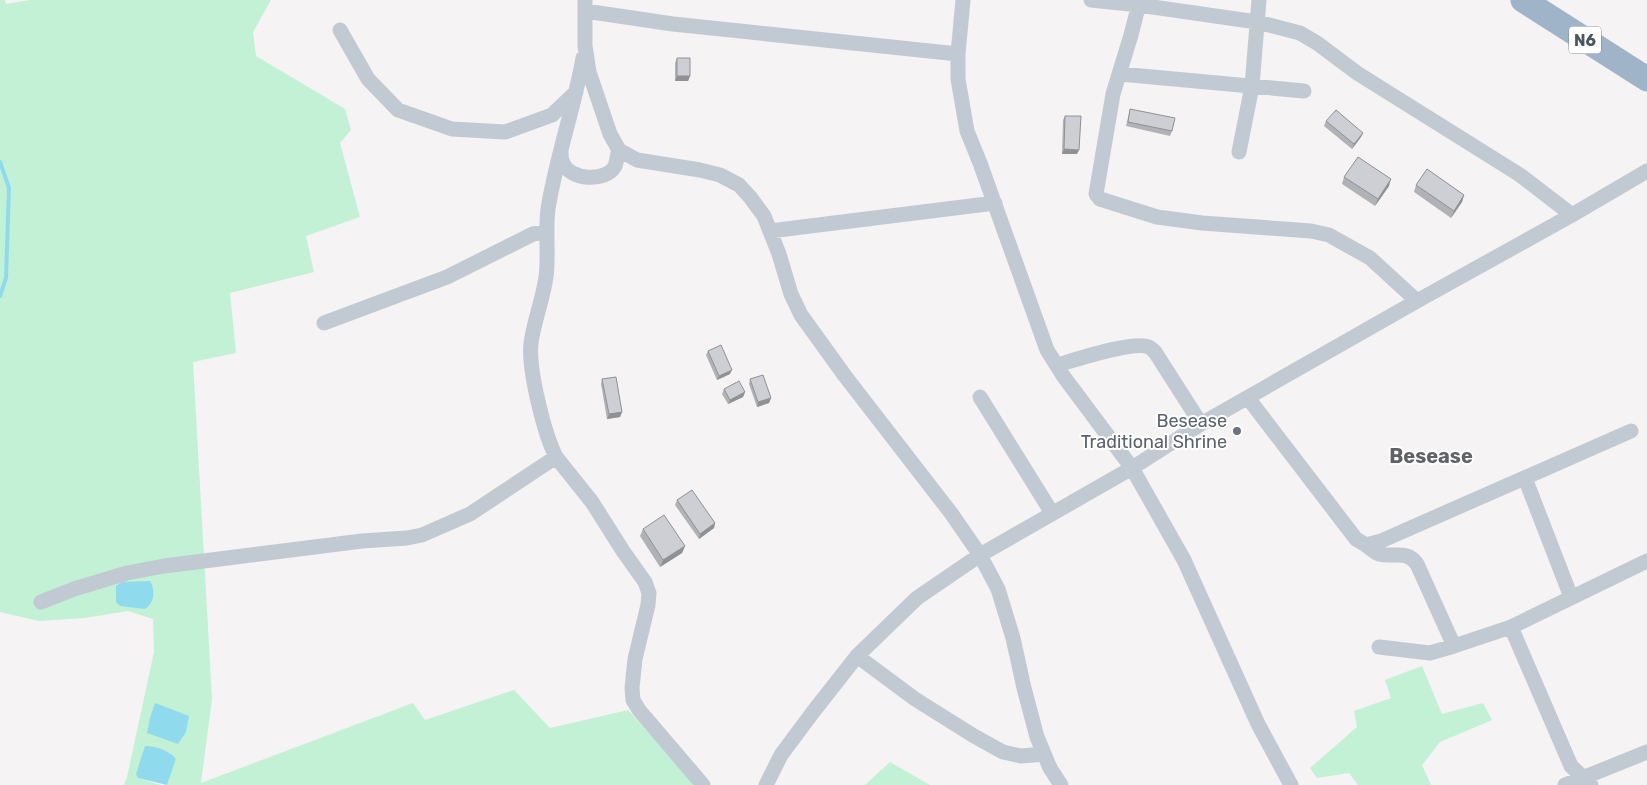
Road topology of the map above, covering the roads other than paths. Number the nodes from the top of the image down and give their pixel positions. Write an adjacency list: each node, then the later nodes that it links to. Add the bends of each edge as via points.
1 (963, 0): 10 (street)
2 (1091, 0): 5 (street)
3 (1259, 0): 7 (street)
4 (1523, 0): 12 (highway, N6)
5 (1140, 2): 7 (street); 11 (street)
6 (585, 5): 9 (street); 10 (street, via 673,24)
7 (1257, 22): 13 (street); 21 (street, via 1300,33 1317,43 1358,73 1520,175)
8 (340, 30): 14 (street, via 368,79 398,110 452,129 504,132 552,115)
9 (585, 46): 14 (street); 16 (street, via 589,72 610,134)
10 (958, 54): 20 (street, via 958,79 967,130)
11 (1120, 74): 13 (street); 24 (street, via 1113,94 1096,194 1100,199 1157,217 1311,231 1329,236 1370,258)
12 (1647, 79)
13 (1252, 86): 15 (street); 18 (street)
14 (578, 90): 17 (street)
15 (1304, 91)
16 (619, 150): 17 (street, via 614,167 604,175 591,177 570,171 563,163); 23 (street, via 636,160 700,170 720,175 739,185 764,216)
17 (561, 151): 22 (street)
18 (1240, 152)
19 (1647, 171): 21 (street)
20 (995, 203): 23 (street); 26 (street, via 1048,350)
21 (1572, 215): 24 (street)
22 (546, 232): 25 (street, via 526,238 447,277); 31 (street, via 546,275 530,356)
23 (770, 232): 36 (street, via 801,315)
24 (1417, 301): 28 (street)
25 (324, 324)
26 (1057, 365): 29 (street, via 1108,351 1140,345 1150,347); 32 (street)
27 (980, 397): 34 (street)
28 (1248, 398): 29 (street); 35 (street, via 1356,539)
29 (1200, 424): 32 (street)
30 (1631, 431): 33 (street)
31 (556, 457): 39 (street, via 470,514 422,536 164,566 127,573); 47 (street, via 592,502 645,582 649,593 648,605 635,659 633,700)
32 (1132, 468): 34 (street); 50 (street, via 1184,560 1258,724)
33 (1524, 478): 35 (street); 38 (street)
34 (1052, 513): 36 (street)
35 (1366, 545): 41 (street, via 1379,554 1412,557)
36 (980, 555): 43 (street, via 917,598); 45 (street, via 998,589)
37 (1647, 561): 38 (street)
38 (1571, 597): 40 (street)
39 (41, 602)
40 (1511, 627): 41 (street); 46 (street, via 1571,766)
41 (1454, 646): 42 (street, via 1430,653)
42 (1379, 647)
43 (857, 656): 45 (street, via 916,699 1003,752 1020,756); 48 (street, via 782,755)
44 (1647, 752): 46 (street)
45 (1044, 754): 49 (street)
46 (1587, 781): 51 (street)
47 (703, 785)
48 (766, 785)
49 (1061, 785)
50 (1291, 785)
51 (1565, 785)

